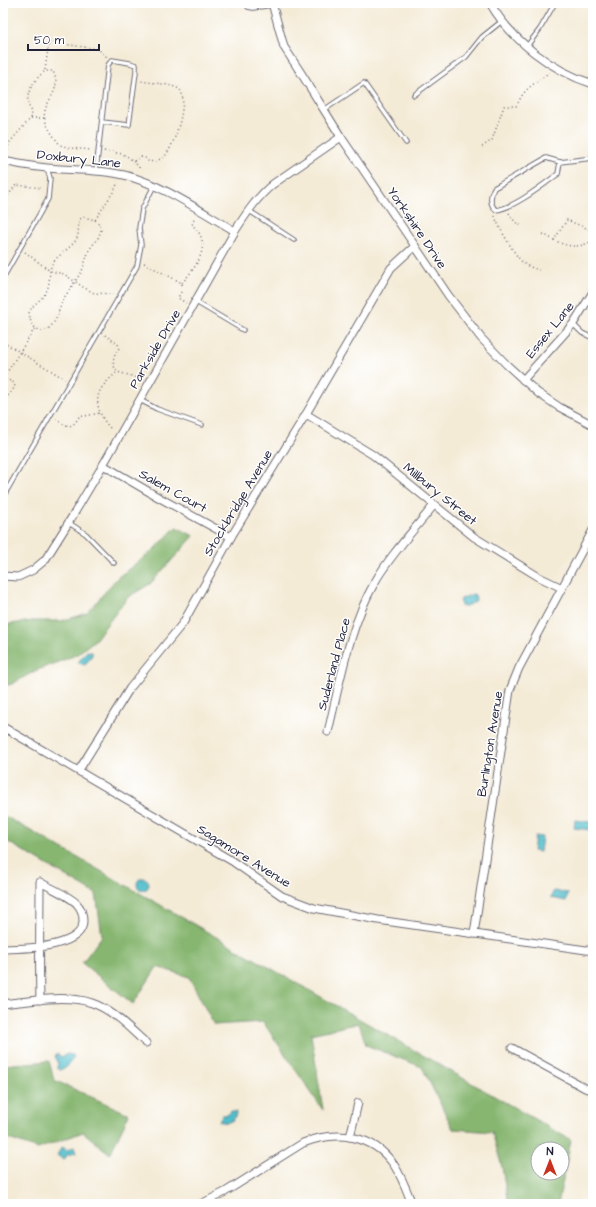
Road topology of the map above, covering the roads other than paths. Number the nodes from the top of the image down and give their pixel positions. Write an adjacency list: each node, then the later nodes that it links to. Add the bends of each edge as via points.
1 (247, 3): 4 (lane, via 248,7 253,8)
2 (490, 3): 5 (street)
3 (555, 3): 6 (lane, via 540,30)
4 (272, 4): 9 (street, Yorkshire Drive, via 284,46)
5 (502, 21): 6 (street); 8 (lane, via 482,37 466,57)
6 (527, 46): 7 (street, via 554,66)
7 (592, 81)
8 (414, 95)
9 (324, 110): 11 (street, Yorkshire Drive); 12 (lane, via 364,83)
10 (102, 122): 10 (lane, via 108,65 112,60 136,65 129,125); 17 (lane)
11 (341, 137): 19 (street, Parkside Drive, via 273,184); 22 (street, Yorkshire Drive)
12 (406, 143)
13 (593, 158): 15 (lane)
14 (5, 162): 16 (street, Doxbury Lane)
15 (560, 162): 15 (lane, via 546,158 494,188 490,195 492,207 496,210 506,208 538,189 558,174)
16 (47, 168): 17 (street, Doxbury Lane); 23 (lane, via 50,178 48,199)
17 (96, 171): 18 (street, Doxbury Lane, via 119,174)
18 (154, 186): 20 (street, Doxbury Lane); 35 (lane, via 142,209 139,228 141,245 137,266)
19 (248, 210): 20 (street, Parkside Drive); 21 (lane)
20 (235, 231): 25 (street, Parkside Drive)
21 (294, 240)
22 (415, 246): 29 (street, Yorkshire Drive, via 481,338); 31 (street, Stockbridge Avenue, via 391,268)
23 (3, 278)
24 (593, 292): 26 (street, Essex Lane)
25 (195, 305): 27 (lane); 30 (street, Parkside Drive)
26 (573, 324): 28 (lane, via 582,333); 29 (street, Essex Lane)
27 (243, 330)
28 (593, 338)
29 (523, 380): 33 (street, Yorkshire Drive, via 559,407)
30 (140, 400): 32 (lane); 34 (street, Parkside Drive)
31 (306, 414): 36 (street, Millbury Street, via 373,455); 39 (street, Stockbridge Avenue)
32 (202, 425)
33 (593, 425)
34 (104, 464): 37 (street, Parkside Drive); 39 (street, Salem Court)
35 (3, 496)
36 (434, 505): 42 (street, Millbury Street, via 474,537 539,577); 44 (street, Suderland Place, via 391,558 364,604 352,636)
37 (69, 522): 40 (lane, via 86,534); 41 (street, Parkside Drive, via 45,560 33,570 18,577)
38 (593, 530): 42 (street, Burlington Avenue)
39 (231, 537): 45 (street, Stockbridge Avenue, via 183,623 130,688)
40 (114, 563)
41 (3, 576)
42 (562, 588): 46 (street, Burlington Avenue, via 510,690)
43 (3, 727): 45 (street, Sagamore Avenue)
44 (328, 732)
45 (78, 770): 46 (street, Sagamore Avenue, via 232,861 282,896 314,908)
46 (474, 934): 49 (street, Sagamore Avenue)
47 (39, 947): 47 (street, via 40,882 77,904 83,912 83,925 78,934 65,942); 48 (street); 50 (street)
48 (3, 949)
49 (593, 952)
50 (40, 1000): 51 (street); 52 (street, via 74,999 92,1003 109,1012)
51 (3, 1004)
52 (146, 1043)
53 (512, 1048): 54 (street)
54 (593, 1091)
55 (358, 1104): 56 (street)
56 (350, 1137): 57 (street, via 314,1138); 58 (street, via 368,1143 385,1154 400,1174)
57 (201, 1204)
58 (412, 1204)

